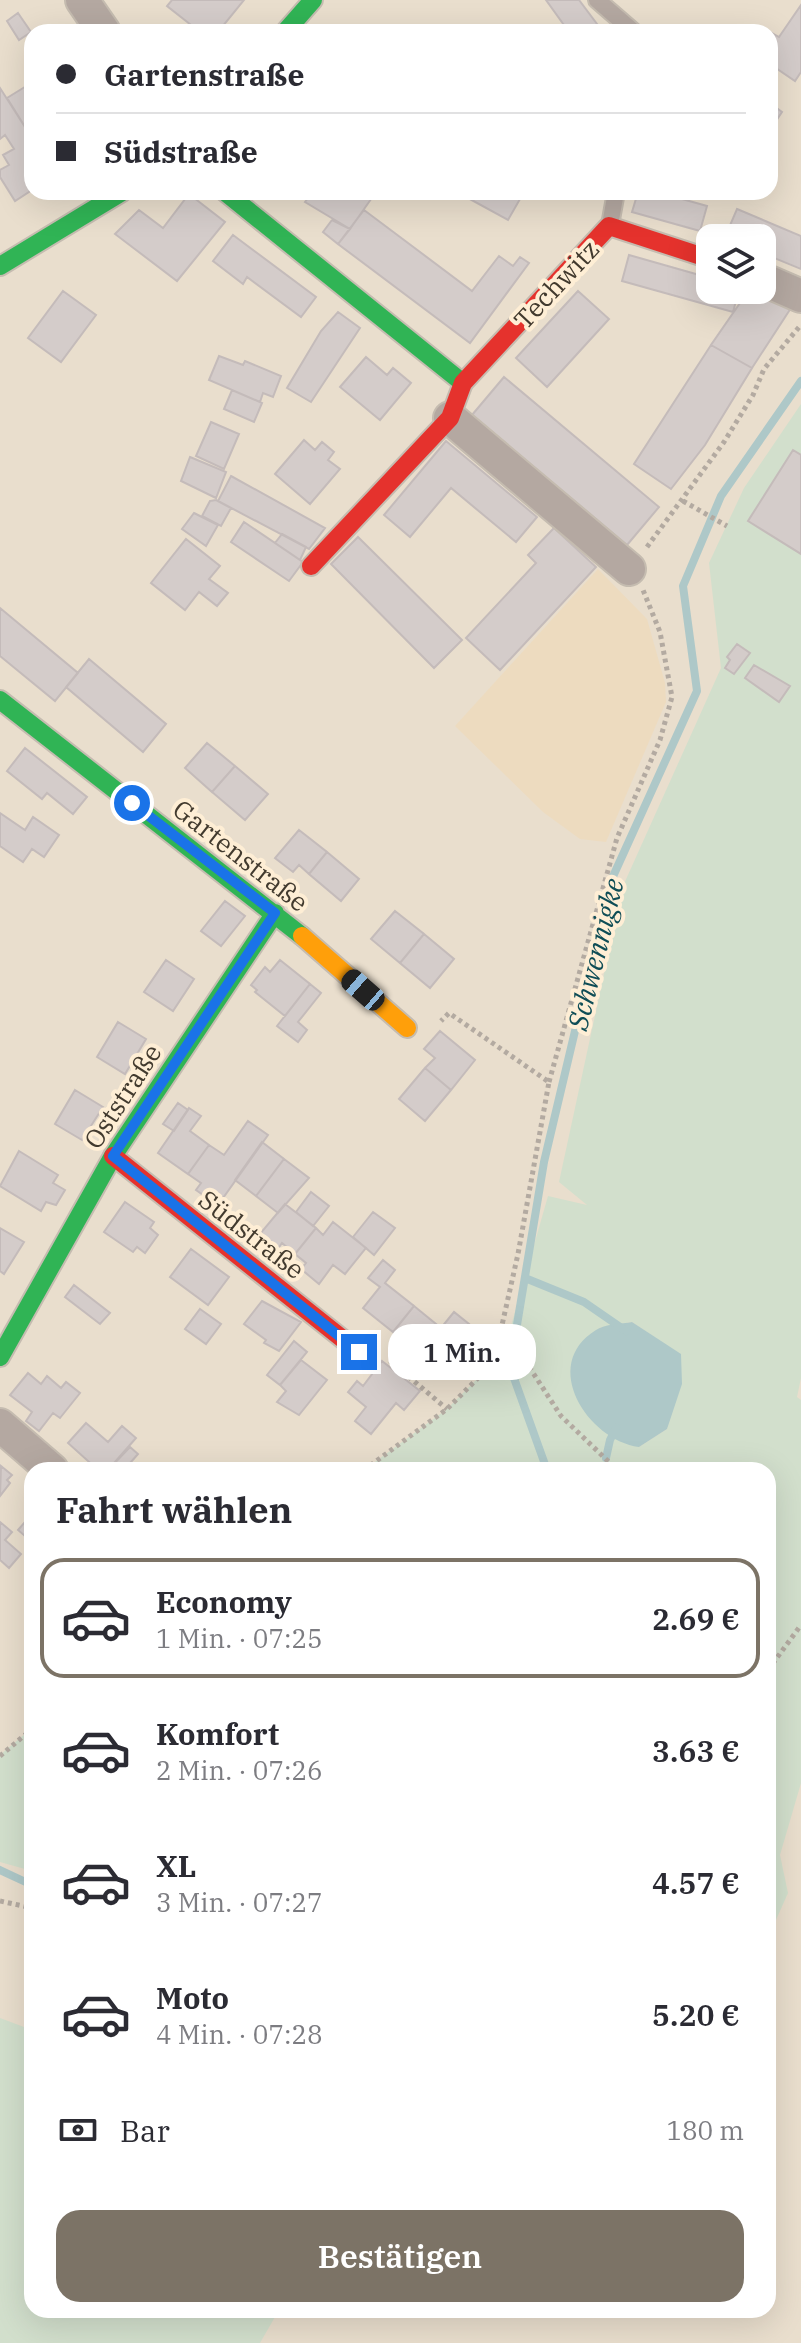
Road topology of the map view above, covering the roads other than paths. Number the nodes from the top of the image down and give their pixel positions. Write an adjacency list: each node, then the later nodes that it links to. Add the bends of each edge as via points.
1 (82, 0): 4 (street)
2 (313, 0): 5 (street)
3 (597, 0): 6 (lane)
4 (98, 24)
5 (292, 24)
6 (625, 24)
7 (109, 200): 12 (street)
8 (235, 200): 15 (street)
9 (614, 200): 10 (lane)
10 (609, 226): 11 (street, Techwitz); 15 (street, Techwitz)
11 (696, 254)
12 (0, 266)
13 (776, 285): 14 (street)
14 (801, 296)
15 (463, 383): 16 (street, Techwitz)
16 (450, 418): 17 (street, Techwitz); 18 (street)
17 (311, 566)
18 (629, 569)
19 (5, 714): 20 (street, Gartenstraße)
20 (275, 913): 21 (street, Gartenstraße); 22 (street, Oststraße)
21 (407, 1028)
22 (113, 1156): 23 (street, Südstraße); 24 (street, Oststraße)
23 (359, 1352)
24 (0, 1357)
25 (0, 1425): 26 (street)
26 (43, 1462)

